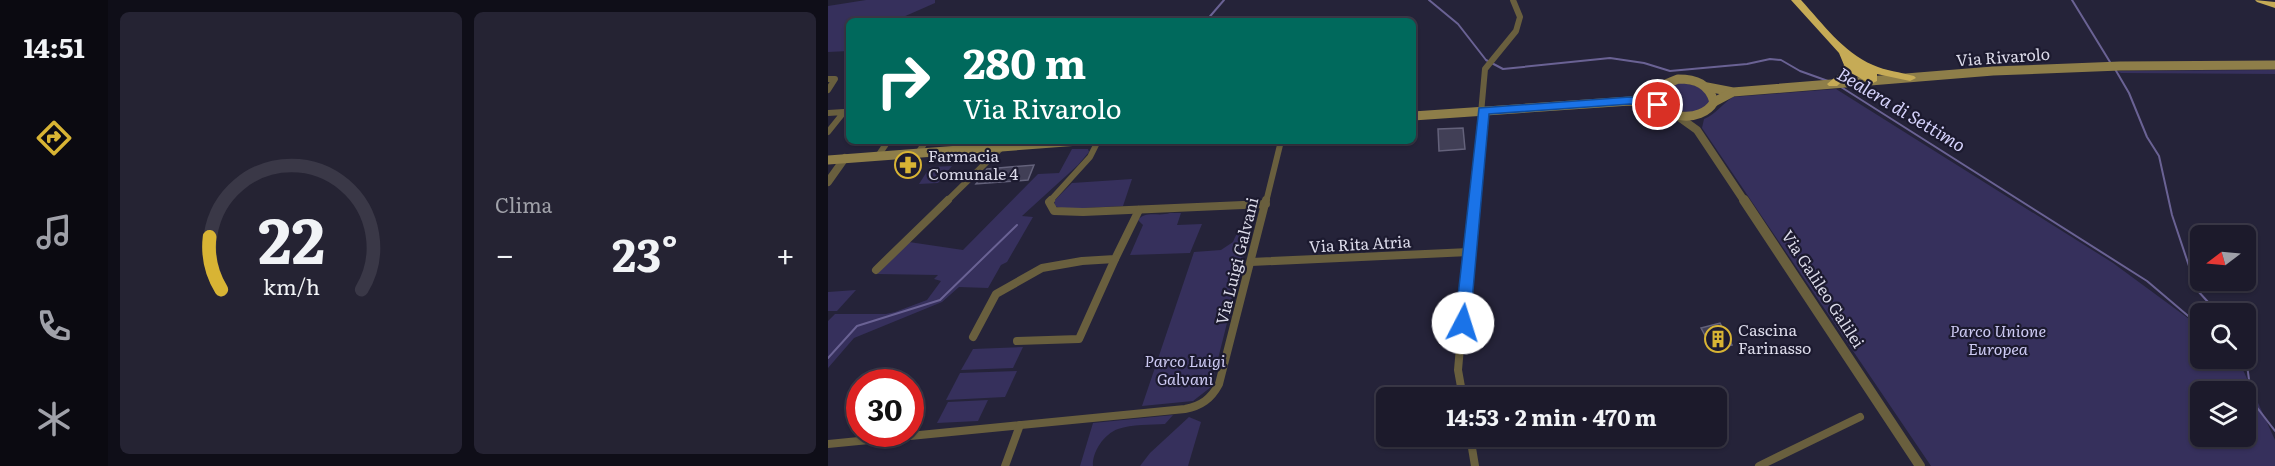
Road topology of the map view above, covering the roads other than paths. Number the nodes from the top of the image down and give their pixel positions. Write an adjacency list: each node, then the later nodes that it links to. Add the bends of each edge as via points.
1 (1513, 0): 20 (street, via 1520,17 1516,31 1485,69)
2 (1796, 0): 5 (highway)
3 (2260, 0): 4 (highway)
4 (2274, 2)
5 (1844, 52): 7 (highway); 8 (highway)
6 (2275, 64): 9 (main road, Via Rivarolo, via 2120,66)
7 (1849, 65): 11 (highway); 12 (highway)
8 (1865, 66): 9 (highway); 11 (highway, via 1872,73)
9 (1910, 78): 11 (main road, Via Rivarolo)
10 (828, 79): 14 (street, via 835,79)
11 (1871, 81): 12 (main road, Via Rivarolo)
12 (1834, 84): 15 (main road, Via Rivarolo)
13 (1707, 87): 15 (main road, Via Rivarolo); 16 (main road, via 1693,80 1676,79 1661,84); 18 (main road)
14 (828, 90)
15 (1733, 92): 18 (main road, Via Rivarolo)
16 (1654, 93): 17 (main road); 19 (main road)
17 (1630, 101): 19 (main road); 20 (main road)
18 (1714, 102): 21 (main road)
19 (1658, 105): 23 (main road)
20 (1483, 111): 24 (main road); 39 (street)
21 (1706, 112): 23 (main road, via 1690,116); 25 (street, via 1698,117)
22 (828, 113): 26 (street, via 844,112)
23 (1672, 114): 25 (street, Via Galileo Galilei)
24 (1416, 116)
25 (1697, 130): 53 (street, Via Galileo Galilei)
26 (828, 132)
27 (886, 144): 33 (street)
28 (924, 144): 32 (street)
29 (1003, 144): 32 (main road); 42 (street)
30 (1096, 144): 38 (street, via 1090,157 1048,202 1050,208 1060,212)
31 (1280, 144): 37 (street, Via Luigi Galvani)
32 (918, 153): 33 (main road)
33 (878, 156): 34 (main road)
34 (845, 159): 35 (main road); 36 (street)
35 (828, 160)
36 (828, 182)
37 (1266, 204): 38 (street); 41 (street, Via Luigi Galvani)
38 (1139, 210): 40 (street)
39 (1469, 252): 41 (street, Via Rita Atria); 45 (street, via 1458,370)
40 (1115, 259): 43 (street, via 1042,268 996,294); 44 (street, via 1079,339)
41 (1251, 262): 47 (street, Via Luigi Galvani, via 1219,384 1214,396 1205,403 1192,408)
42 (876, 270)
43 (973, 337)
44 (1017, 341)
45 (1461, 387)
46 (1860, 417): 52 (street)
47 (1020, 425): 48 (street); 50 (street)
48 (828, 444)
49 (1471, 447): 51 (street)
50 (1005, 466)
51 (1474, 466)
52 (1759, 466)
53 (1920, 466)

